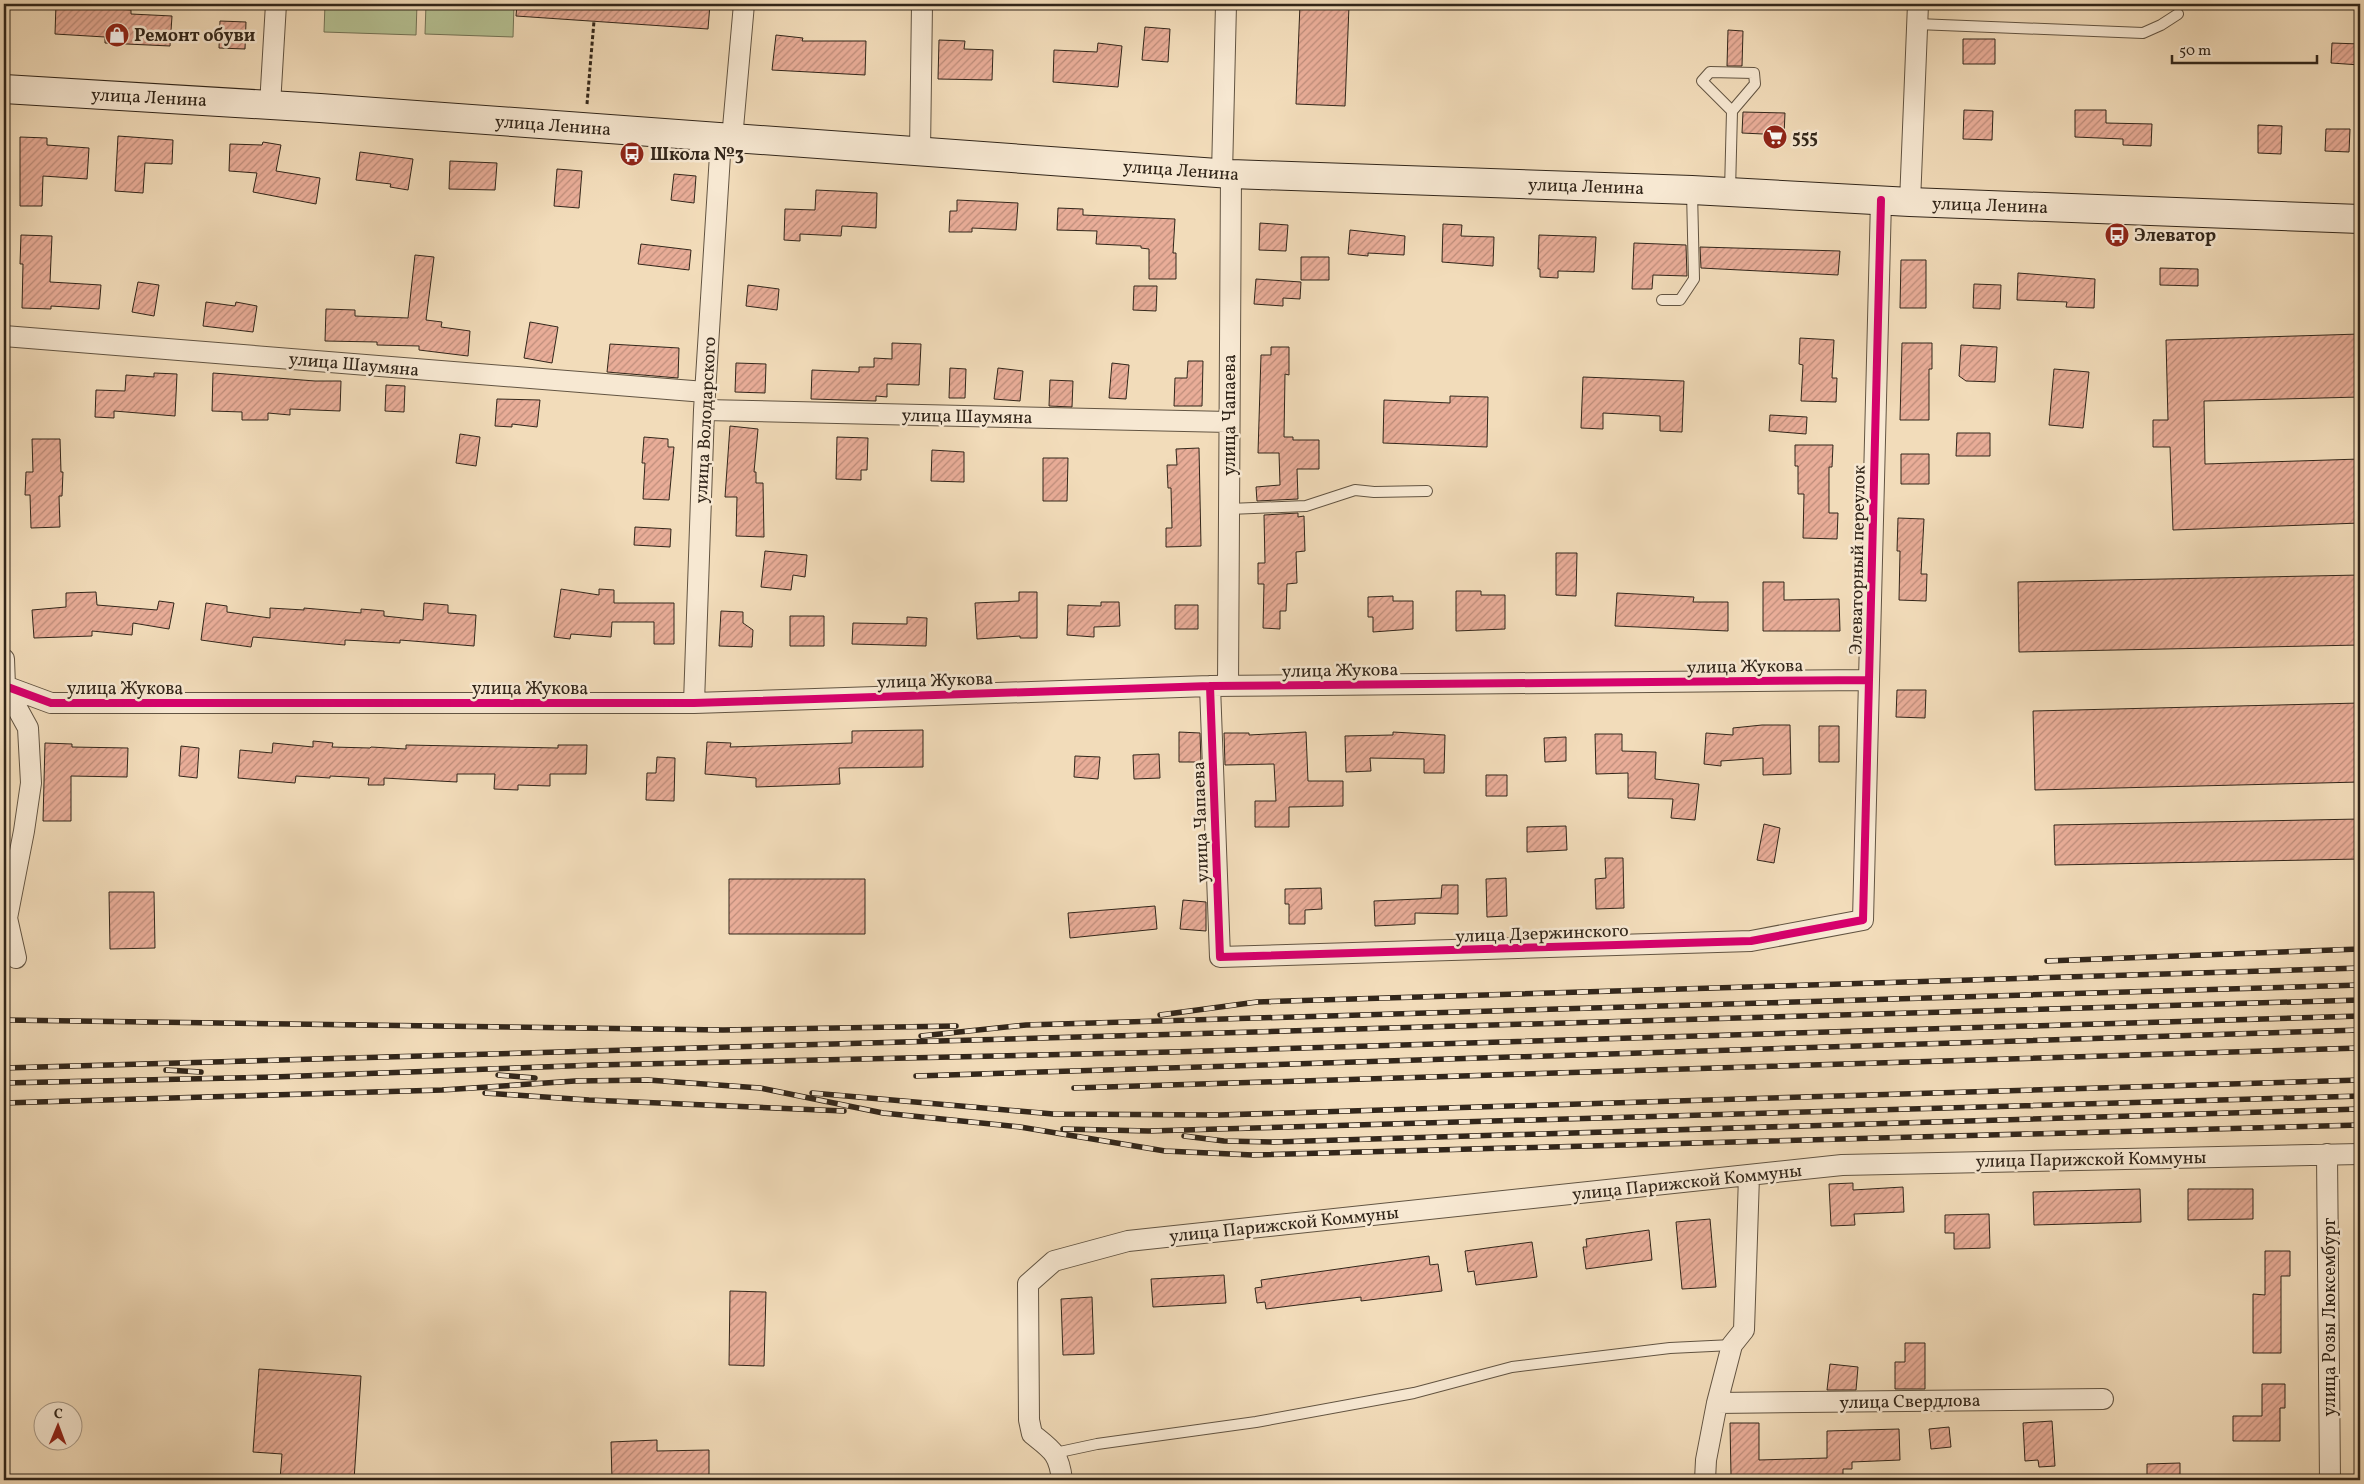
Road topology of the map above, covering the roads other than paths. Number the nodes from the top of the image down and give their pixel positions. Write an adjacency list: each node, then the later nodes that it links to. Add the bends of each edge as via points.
1 (276, 4): 9 (street)
2 (744, 4): 11 (street, улица Володарского)
3 (922, 4): 12 (street)
4 (1226, 4): 13 (street, улица Чапаева)
5 (1918, 4): 7 (street)
6 (2178, 14): 7 (lane, via 2143,33)
7 (1918, 24): 17 (street)
8 (4, 89): 9 (main road, улица Ленина)
9 (270, 105): 11 (main road, улица Ленина)
10 (1732, 111): 10 (lane, via 1754,84 1754,73 1710,72 1702,81); 15 (lane)
11 (727, 139): 12 (main road, улица Ленина); 21 (street, улица Володарского)
12 (920, 151): 13 (main road, улица Ленина)
13 (1226, 174): 14 (main road, улица Ленина); 22 (street, улица Чапаева)
14 (1692, 190): 15 (main road, улица Ленина); 19 (lane, via 1694,279 1680,300)
15 (1730, 192): 16 (main road, улица Ленина)
16 (1881, 200): 17 (main road, улица Ленина); 26 (street, Элеваторный переулок)
17 (1910, 202): 18 (main road, улица Ленина)
18 (2360, 219)
19 (1662, 300)
20 (4, 336): 21 (street, улица Шаумяна)
21 (705, 401): 22 (street, улица Шаумяна); 29 (street, улица Володарского)
22 (1229, 422): 24 (street, улица Чапаева)
23 (1427, 491): 24 (lane, via 1355,490 1306,506)
24 (1229, 509): 28 (street, улица Чапаева)
25 (4, 660): 27 (street)
26 (1869, 680): 28 (street, улица Жукова); 30 (street, Элеваторный переулок)
27 (4, 686): 29 (street, улица Жукова, via 50,703); 31 (street, via 28,728 31,783 7,918)
28 (1219, 686): 29 (street, улица Жукова); 32 (street, улица Чапаева)
29 (694, 702)
30 (1863, 920): 32 (street, улица Дзержинского, via 1751,941)
31 (16, 958)
32 (1220, 958)
33 (2328, 1154): 34 (street, улица Парижской Коммуны); 35 (street, улица Парижской Коммуны, via 1842,1165); 42 (street, улица Розы Люксембург)
34 (2360, 1154)
35 (1749, 1176): 36 (street, via 1744,1330); 39 (street, улица Парижской Коммуны, via 1128,1241 1054,1261 1028,1284 1029,1420 1032,1434)
36 (1732, 1345): 38 (street); 39 (lane, via 1670,1348 1512,1367 1414,1393 1256,1422)
37 (2103, 1399): 38 (street, улица Свердлова)
38 (1717, 1404): 41 (street)
39 (1054, 1453): 40 (street, via 1060,1462)
40 (1062, 1480)
41 (1705, 1480)
42 (2330, 1480)

